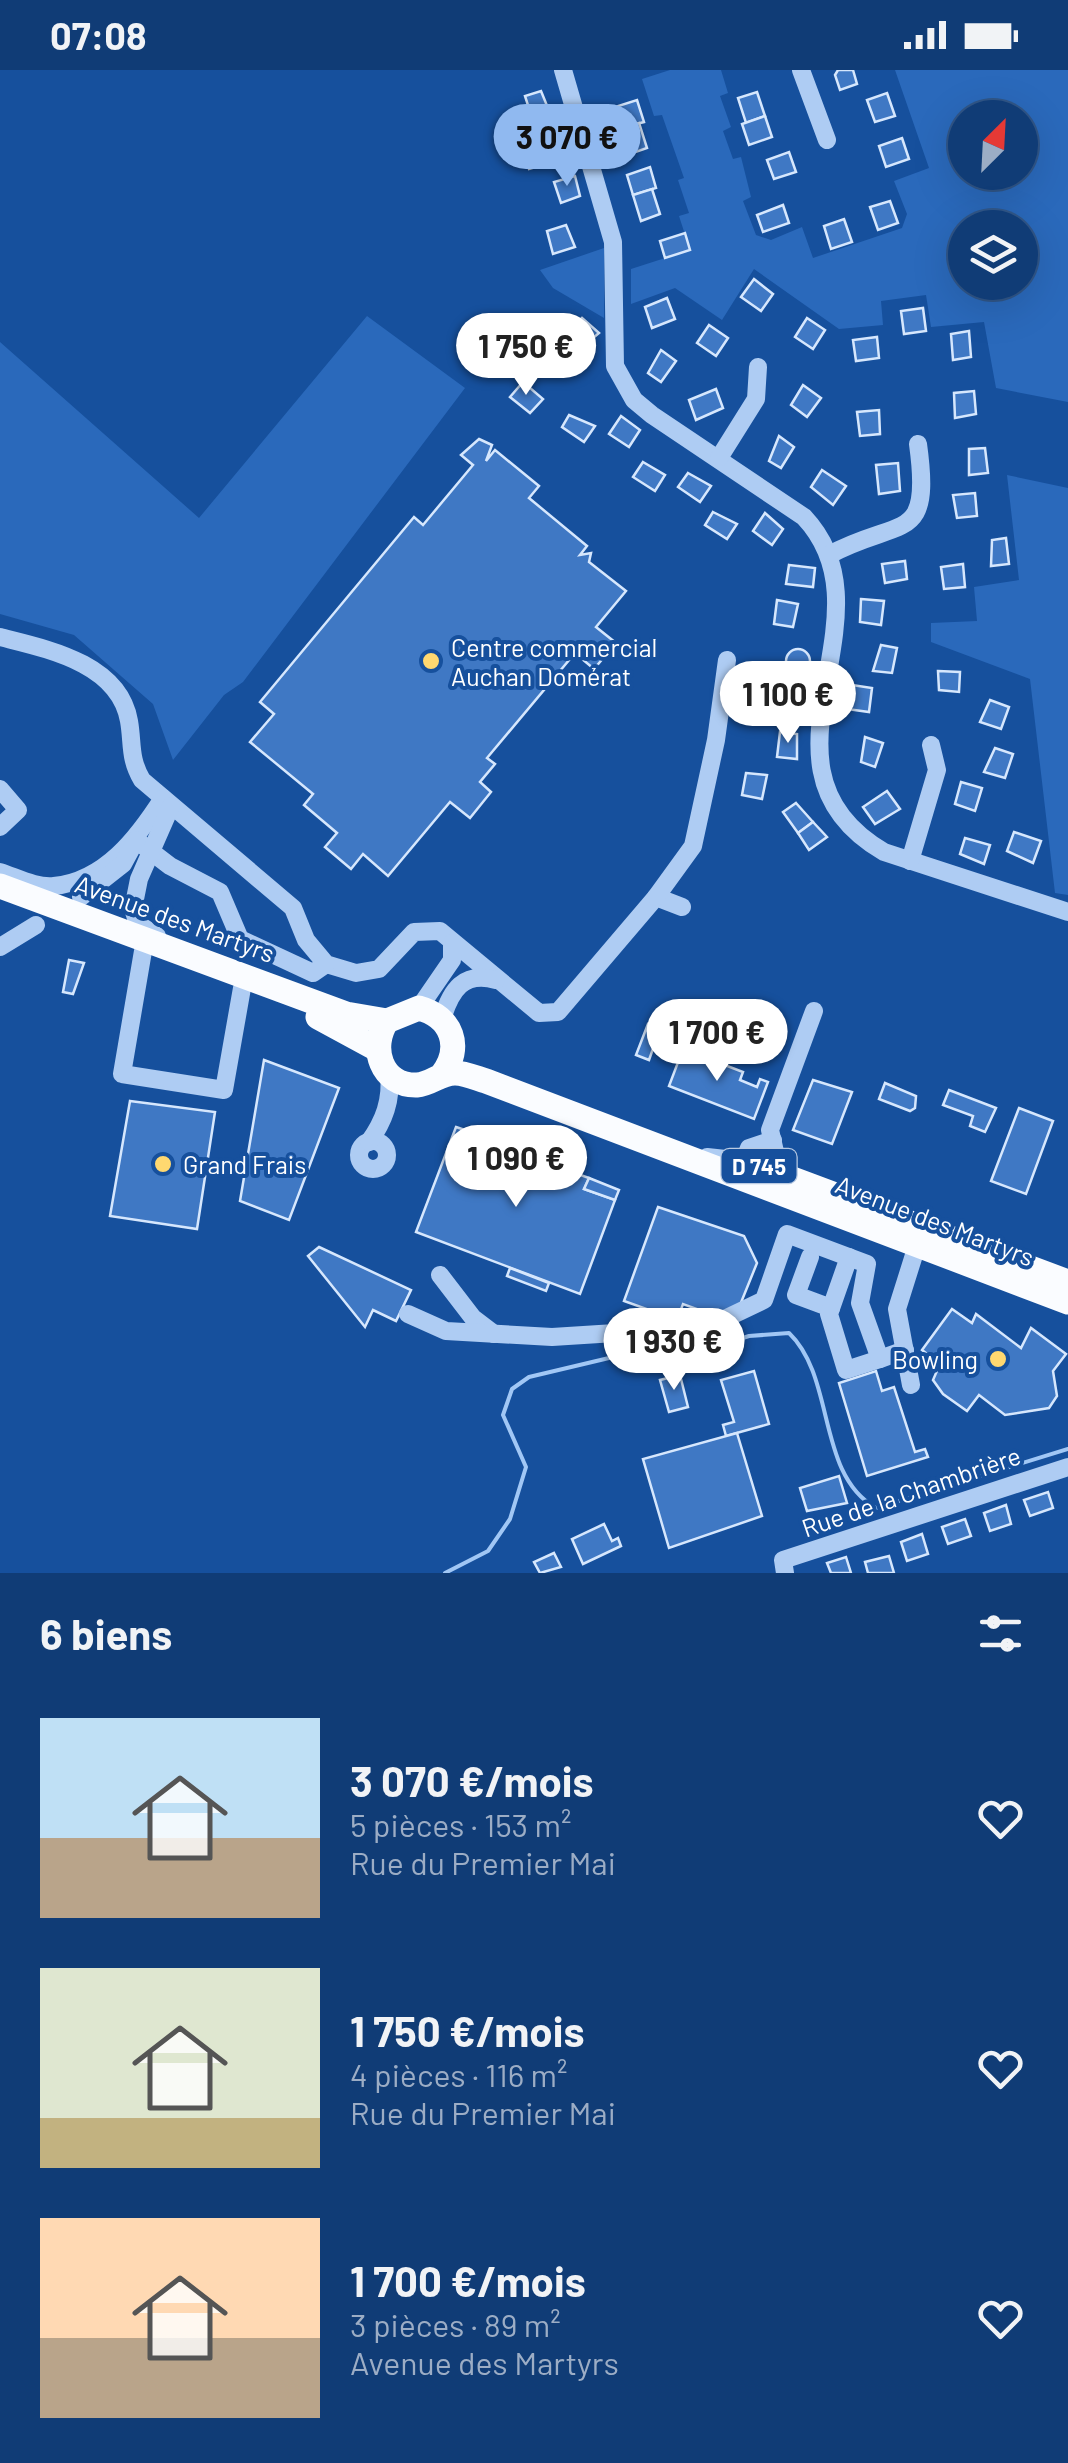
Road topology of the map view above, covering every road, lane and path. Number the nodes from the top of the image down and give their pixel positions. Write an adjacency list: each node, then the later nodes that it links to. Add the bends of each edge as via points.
1 (563, 70): 6 (street, via 613,242 615,366 621,382 652,414)
2 (802, 70): 3 (street)
3 (827, 140)
4 (758, 368): 6 (street, via 756,399)
5 (918, 444): 7 (street, via 924,490 915,518)
6 (719, 458): 7 (street, via 804,517)
7 (829, 555): 15 (street, via 836,596 818,760 822,783 842,821 860,838)
8 (0, 637): 12 (street, via 74,657 102,678 126,706 132,764)
9 (728, 660): 20 (street, via 692,846)
10 (932, 745): 15 (street, via 937,770)
11 (0, 788): 13 (street, via 18,810)
12 (167, 802): 14 (street); 28 (street, via 293,908 306,940)
13 (0, 826)
14 (144, 846): 16 (street); 17 (street, via 54,886); 18 (street); 21 (street)
15 (910, 861): 23 (street)
16 (170, 866): 18 (street, via 158,864); 28 (street, via 220,892 240,938 313,973)
17 (0, 872)
18 (141, 874): 30 (street, via 133,909 138,924)
19 (4, 896): 27 (main road, Avenue des Martyrs); 30 (main road, Avenue des Martyrs)
20 (656, 896): 22 (street); 29 (street, via 558,1012 539,1013)
21 (81, 897)
22 (682, 907)
23 (1068, 912)
24 (36, 925): 26 (street)
25 (452, 944): 28 (street, via 440,931 420,929 379,969 356,973); 29 (street); 32 (street)
26 (0, 946)
27 (143, 951): 30 (main road, Avenue des Martyrs); 30 (street, via 122,1074 224,1090)
28 (326, 964)
29 (498, 980): 32 (street, via 469,977)
30 (250, 984): 33 (main road, Avenue des Martyrs); 35 (main road, Avenue des Martyrs)
31 (814, 1011): 38 (street, via 770,1130)
32 (430, 1014): 33 (main road, via 407,1009); 34 (main road)
33 (387, 1021): 35 (main road)
34 (454, 1042): 37 (main road, via 449,1065); 40 (main road, Avenue des Martyrs / D 745, via 474,1058)
35 (377, 1049): 36 (main road)
36 (389, 1074): 37 (main road); 37 (street, via 376,1143 397,1102)
37 (430, 1080): 39 (main road, Avenue des Martyrs / D 745, via 454,1073 486,1081)
38 (773, 1140): 40 (street, via 749,1148); 41 (street)
39 (687, 1156): 40 (street); 42 (main road, Avenue des Martyrs / D 745)
40 (744, 1160): 41 (main road, Avenue des Martyrs / D 745)
41 (771, 1170): 42 (main road, Avenue des Martyrs / D 745)
42 (919, 1237): 46 (main road, Avenue des Martyrs / D 745); 47 (main road, Avenue des Martyrs / D 745); 51 (street, via 897,1309)
43 (849, 1257): 48 (street); 50 (street, via 787,1234 764,1300 716,1323); 52 (street, via 868,1264 860,1303)
44 (810, 1258): 48 (street, via 796,1295)
45 (440, 1275): 50 (street, via 473,1318)
46 (1068, 1282)
47 (1068, 1302)
48 (831, 1308): 52 (street, via 846,1370)
49 (408, 1314): 50 (street, via 446,1332)
50 (495, 1334)
51 (905, 1350): 52 (street); 53 (street)
52 (880, 1359)
53 (911, 1385)
54 (1068, 1467): 55 (street, Rue de la Chambrière, via 783,1560)
55 (785, 1573)

